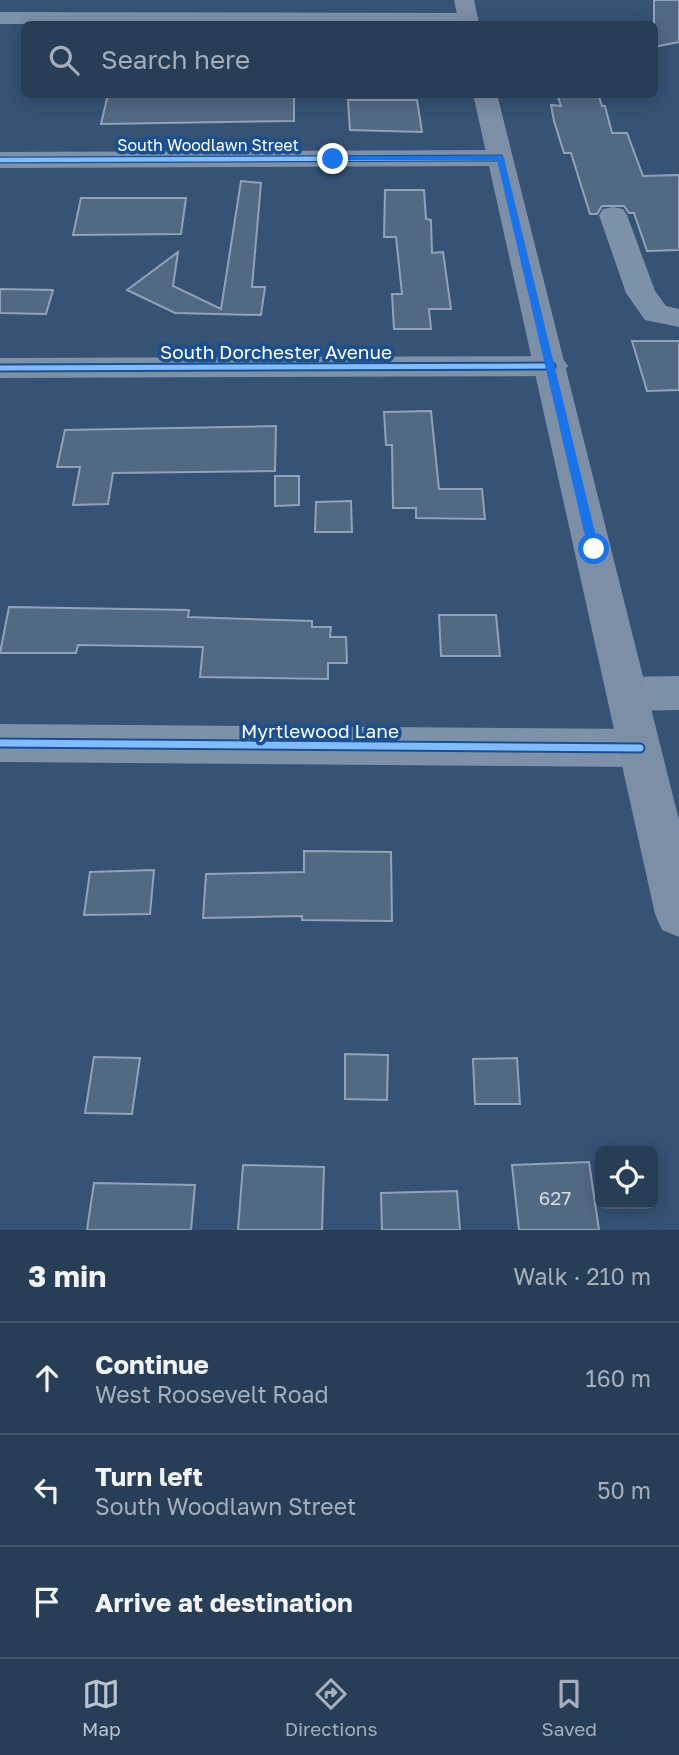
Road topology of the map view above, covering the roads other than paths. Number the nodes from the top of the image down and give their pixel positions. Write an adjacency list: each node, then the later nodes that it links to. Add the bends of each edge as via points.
1 (467, 14): 2 (street)
2 (0, 18)
3 (486, 98): 4 (main road)
4 (500, 158): 5 (street, South Woodlawn Street); 8 (main road)
5 (0, 160)
6 (613, 215): 7 (street, via 641,293 656,313)
7 (677, 318)
8 (552, 366): 9 (street, South Dorchester Avenue); 11 (main road)
9 (0, 368)
10 (679, 693): 11 (street)
11 (627, 694): 13 (main road)
12 (0, 743): 13 (street, Myrtlewood Lane)
13 (640, 748): 14 (main road)
14 (679, 914)

